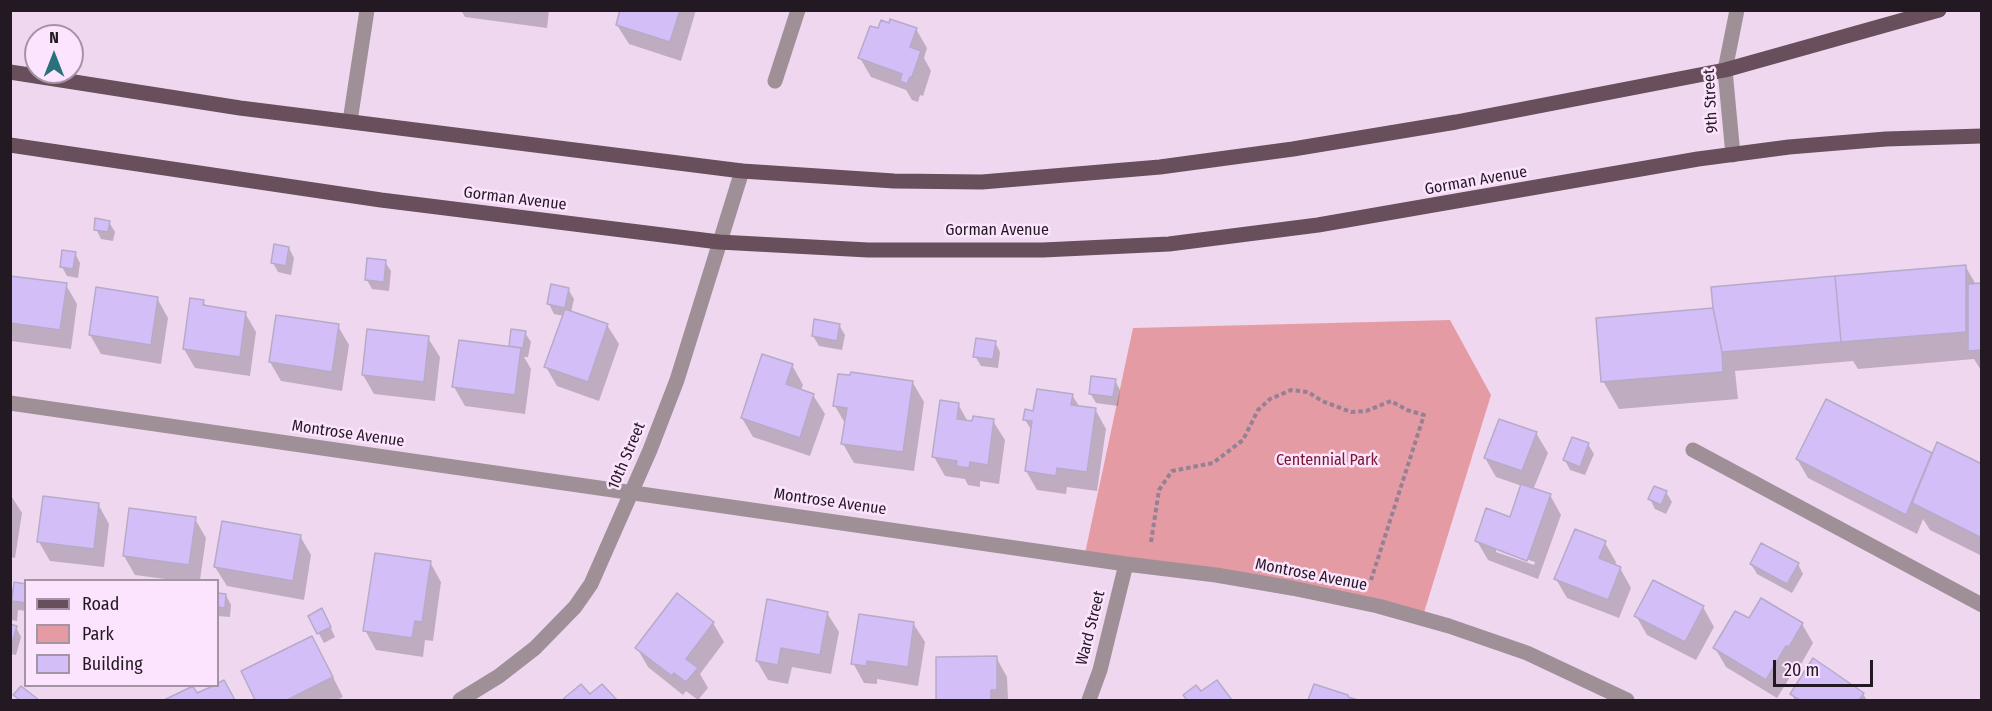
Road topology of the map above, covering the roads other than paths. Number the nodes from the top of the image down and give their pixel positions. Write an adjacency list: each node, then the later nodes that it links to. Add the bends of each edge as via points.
1 (366, 10): 8 (street)
2 (798, 10): 7 (street)
3 (1737, 10): 5 (street, 9th Street)
4 (1939, 10): 5 (main road)
5 (1725, 70): 11 (street, 9th Street); 12 (main road, via 1434,126 1160,167 982,182 894,181)
6 (10, 72): 8 (main road)
7 (775, 81)
8 (350, 121): 12 (main road)
9 (1982, 136): 11 (main road, Gorman Avenue, via 1886,139)
10 (10, 145): 13 (main road, Gorman Avenue, via 381,200)
11 (1733, 155): 13 (main road, Gorman Avenue, via 1352,220 1169,244 1043,250 868,250)
12 (742, 171): 13 (street, 10th Street)
13 (719, 243): 16 (street, 10th Street, via 677,380)
14 (10, 403): 16 (street, Montrose Avenue)
15 (1693, 450): 18 (street)
16 (632, 492): 17 (street, Montrose Avenue); 19 (street, 10th Street, via 591,584 575,607 536,648)
17 (1126, 564): 20 (street, Ward Street); 21 (street, Montrose Avenue, via 1216,575 1363,603 1449,626 1527,653)
18 (1982, 605)
19 (460, 700)
20 (1089, 700)
21 (1627, 700)

